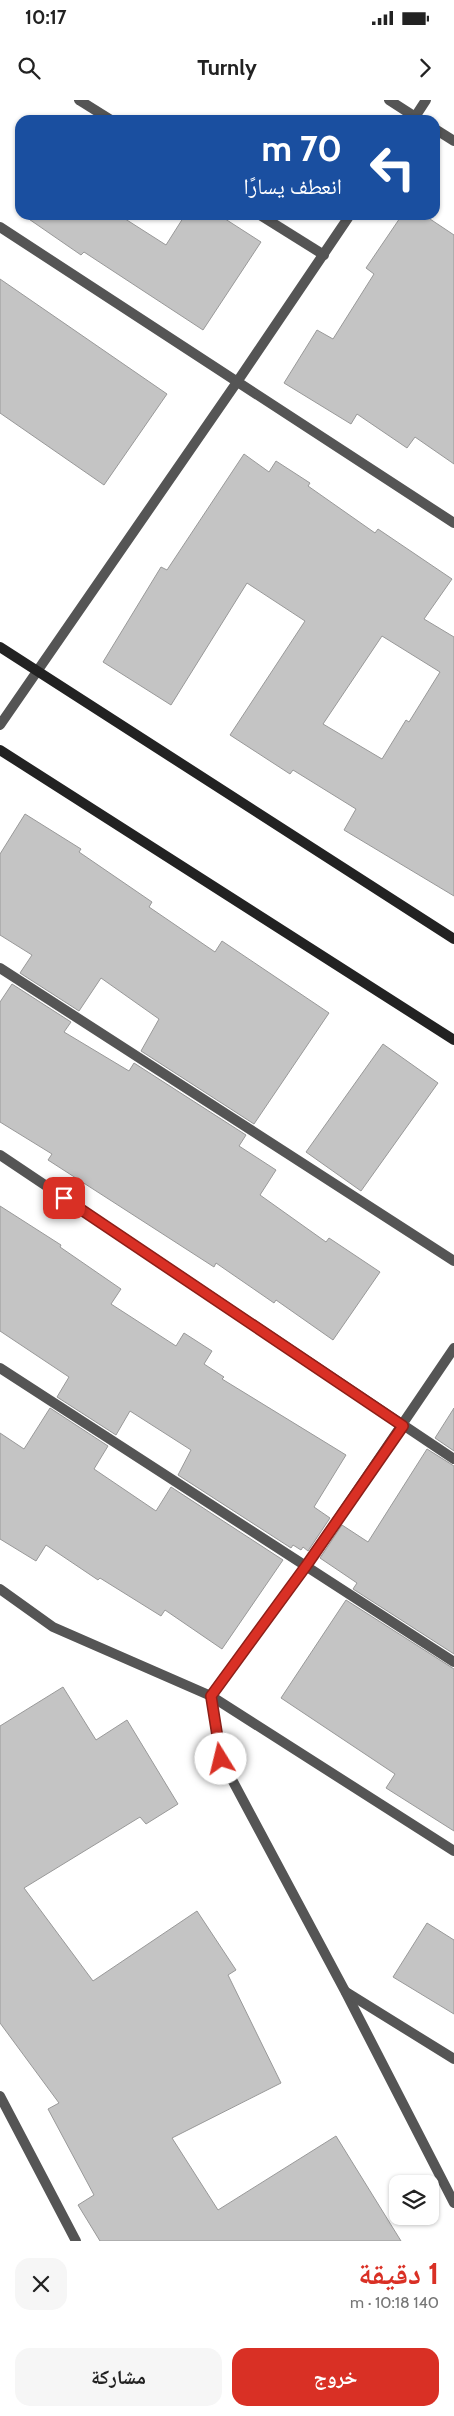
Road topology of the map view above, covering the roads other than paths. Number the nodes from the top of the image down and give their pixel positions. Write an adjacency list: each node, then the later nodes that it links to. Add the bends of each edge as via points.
1 (79, 100): 4 (street)
2 (389, 100): 5 (street)
3 (426, 100): 6 (street)
4 (103, 115)
5 (410, 115)
6 (418, 115)
7 (440, 132): 8 (street)
8 (454, 141)
9 (268, 220): 12 (street)
10 (347, 220): 12 (street)
11 (0, 227): 13 (street)
12 (324, 255): 13 (street)
13 (237, 382): 14 (street); 16 (street)
14 (454, 523)
15 (0, 646): 16 (street)
16 (36, 670): 17 (street); 19 (street)
17 (0, 725)
18 (0, 750): 21 (street)
19 (454, 940)
20 (0, 968): 23 (street)
21 (454, 1040)
22 (0, 1155): 26 (street)
23 (454, 1261)
24 (454, 1348): 26 (street)
25 (0, 1368): 28 (street)
26 (403, 1426): 27 (street); 28 (street)
27 (454, 1459)
28 (306, 1566): 30 (street); 31 (street)
29 (0, 1589): 31 (street, via 53,1627)
30 (454, 1662)
31 (211, 1696): 32 (street); 33 (street, via 221,1759)
32 (454, 1851)
33 (345, 1992): 34 (street); 36 (street)
34 (454, 2059)
35 (0, 2096): 37 (street)
36 (454, 2203)
37 (76, 2241)

